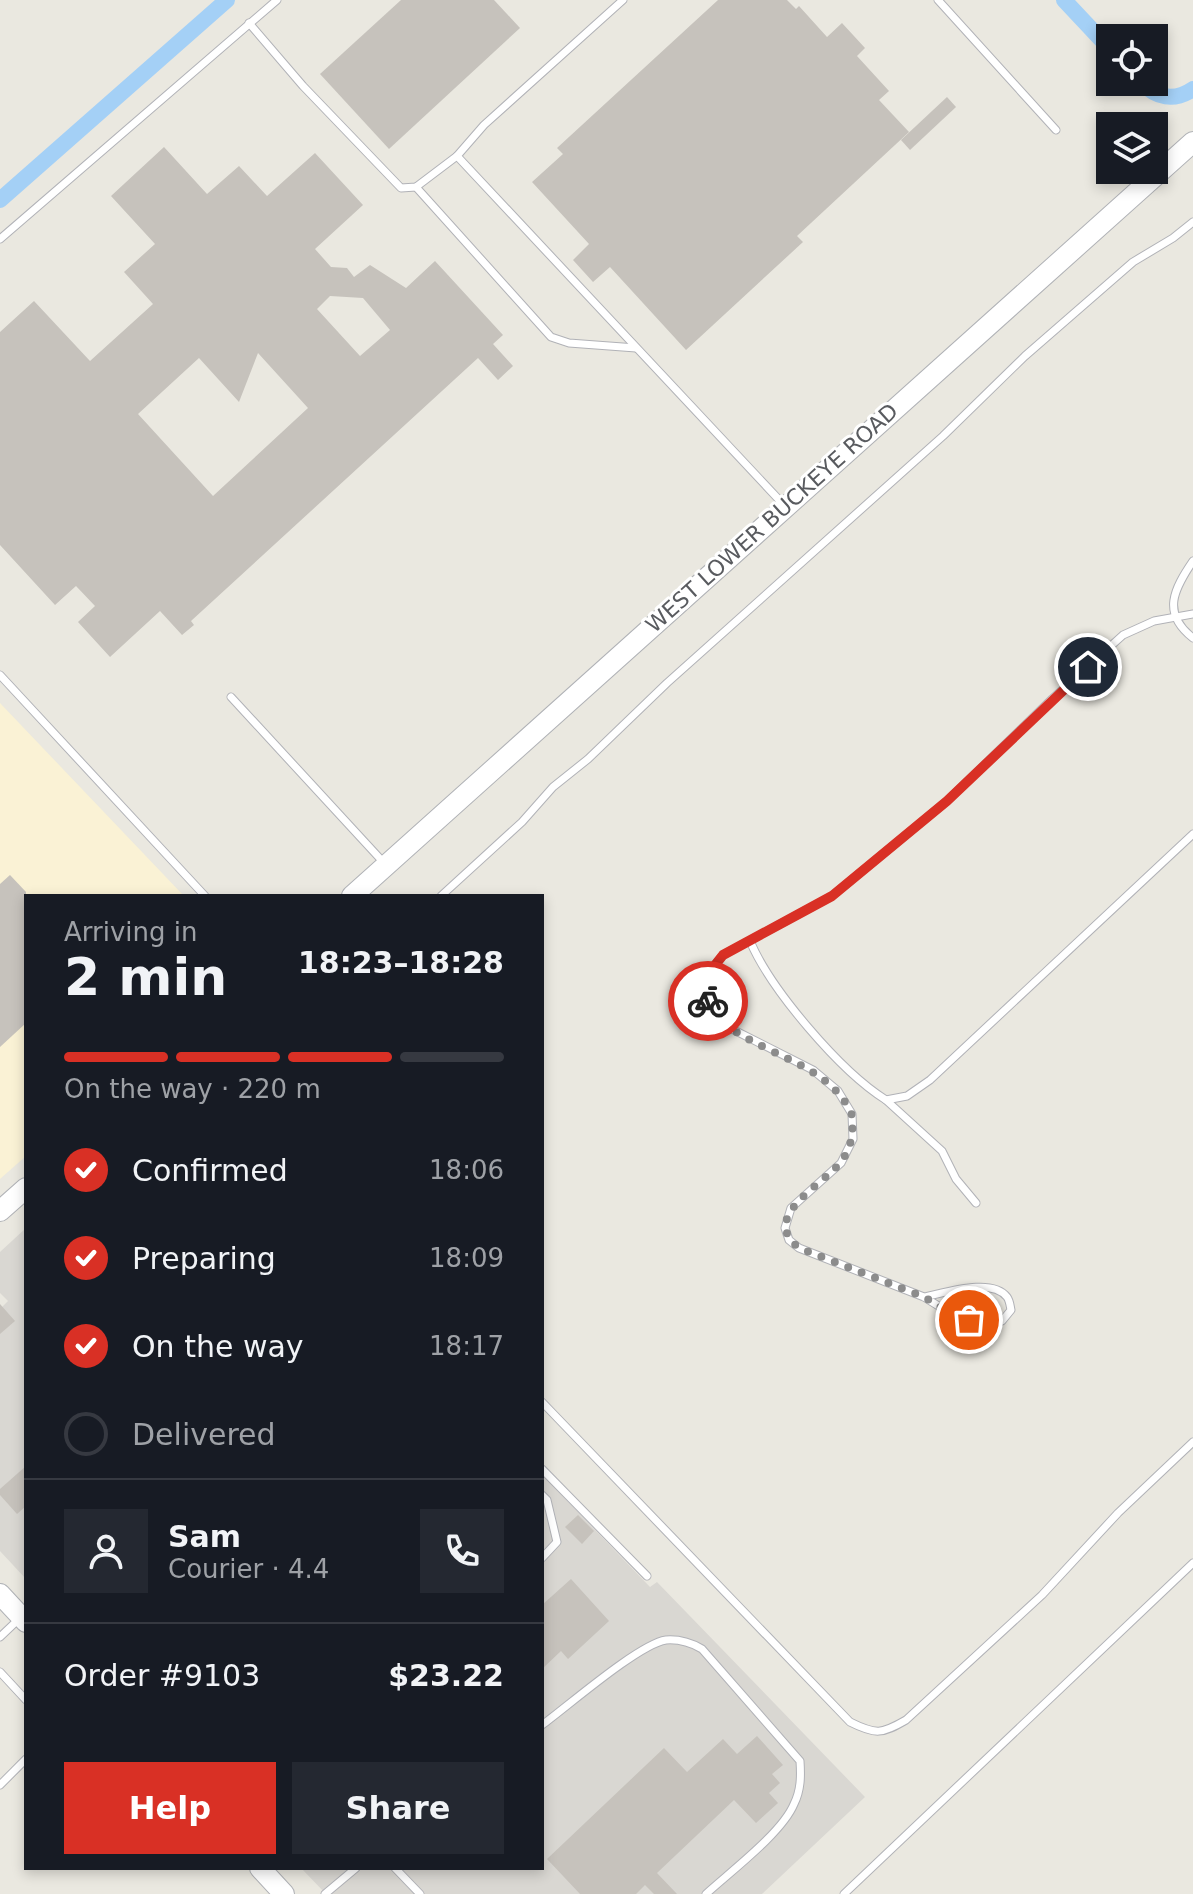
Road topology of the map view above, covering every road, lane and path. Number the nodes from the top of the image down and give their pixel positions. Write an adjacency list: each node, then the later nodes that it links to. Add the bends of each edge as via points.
1 (277, 0): 4 (lane)
2 (623, 0): 7 (lane, via 484,125)
3 (938, 0): 5 (lane)
4 (249, 23): 8 (lane, via 401,188); 10 (lane)
5 (1056, 130)
6 (1193, 142): 12 (main road, WEST LOWER BUCKEYE ROAD)
7 (457, 156): 8 (lane); 11 (lane)
8 (416, 187): 11 (lane, via 551,337)
9 (1193, 222): 23 (lane, via 1133,262 1025,356 553,787)
10 (0, 239)
11 (636, 348): 12 (lane)
12 (784, 506): 20 (main road, WEST LOWER BUCKEYE ROAD)
13 (1193, 561): 15 (lane, via 1177,585)
14 (1193, 614): 15 (lane)
15 (1177, 617): 16 (lane); 24 (lane, via 1123,635 947,801 832,896)
16 (1193, 638)
17 (0, 675): 21 (lane)
18 (231, 697): 20 (lane)
19 (1193, 834): 25 (lane, via 930,1080 907,1096)
20 (386, 865): 22 (main road, WEST LOWER BUCKEYE ROAD)
21 (203, 894)
22 (354, 894)
23 (443, 894)
24 (750, 941): 25 (lane, via 760,965 813,1034); 29 (lane, via 723,955 708,974 704,991 712,1011 730,1028 813,1070 838,1091 852,1114 853,1139 841,1163 791,1208 785,1228 789,1240)
25 (886, 1100): 27 (lane, via 942,1151)
26 (24, 1190): 28 (main road)
27 (976, 1203)
28 (0, 1211)
29 (924, 1297): 29 (lane, via 953,1315 986,1324 1002,1321 1011,1310 1007,1297 981,1286)
30 (544, 1404): 31 (lane, via 850,1722 869,1732 886,1732 906,1720 1042,1595)
31 (1193, 1442)
32 (544, 1471): 36 (lane)
33 (544, 1497): 34 (lane, via 557,1542)
34 (544, 1556)
35 (1193, 1563): 52 (lane)
36 (647, 1576)
37 (0, 1594): 38 (main road)
38 (24, 1619): 39 (lane)
39 (0, 1637)
40 (0, 1672): 41 (lane)
41 (24, 1698)
42 (544, 1723): 51 (lane, via 643,1649 664,1640 685,1640 702,1649 800,1761 801,1781 794,1807 770,1836)
43 (24, 1761): 44 (lane)
44 (0, 1785)
45 (262, 1870): 48 (main road)
46 (354, 1870): 49 (lane)
47 (397, 1870): 50 (lane)
48 (284, 1894)
49 (325, 1894)
50 (420, 1894)
51 (706, 1894)
52 (844, 1894)

